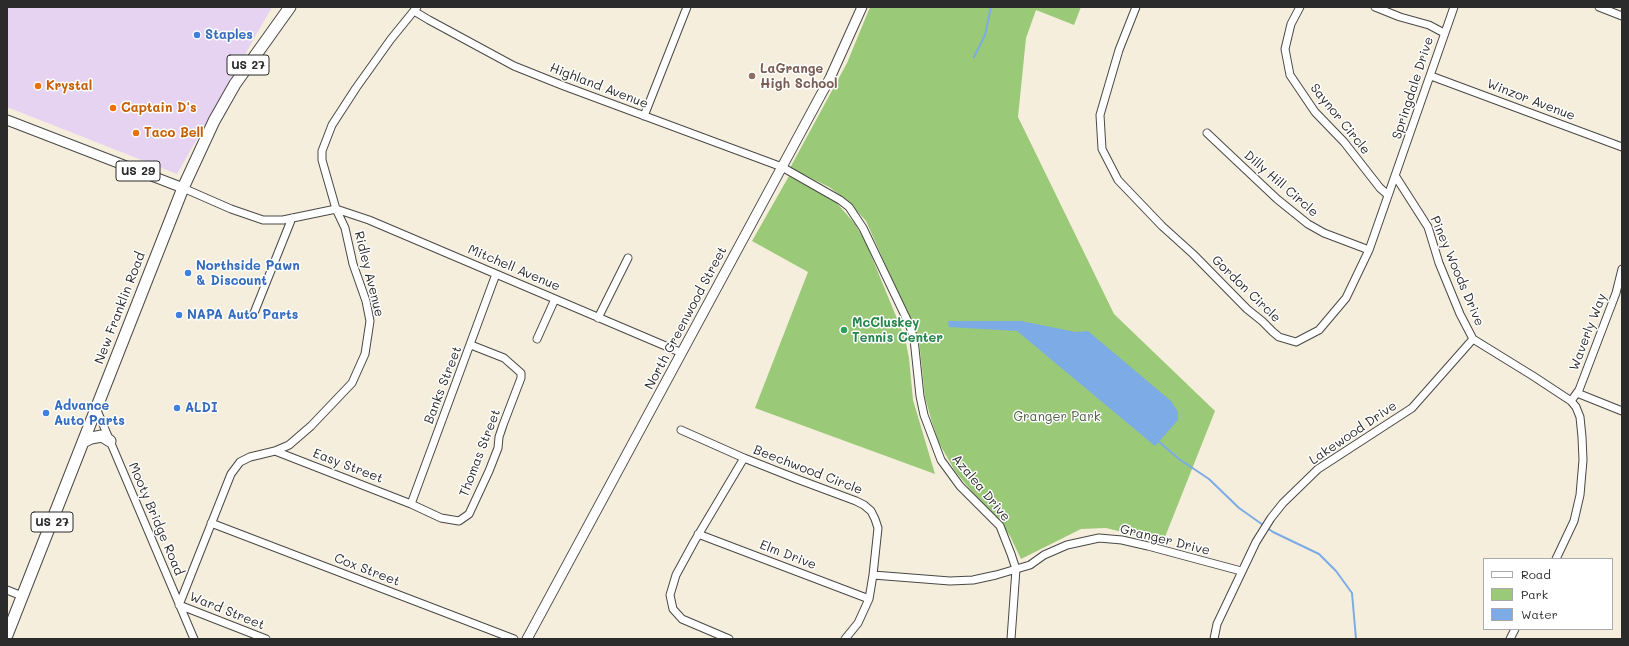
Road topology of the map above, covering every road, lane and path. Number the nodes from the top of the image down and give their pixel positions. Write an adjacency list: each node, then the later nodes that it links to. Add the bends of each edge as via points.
1 (290, 7): 19 (highway, New Franklin Road / US 27, via 235,84 214,121)
2 (687, 7): 13 (street)
3 (862, 7): 17 (main road, North Greenwood Street, via 830,78)
4 (1136, 7): 23 (street, Gordon Circle, via 1118,50 1100,116 1102,149 1118,180 1162,226 1279,337 1296,342 1319,330 1346,298)
5 (1300, 7): 20 (street, Saynor Circle, via 1291,24 1286,49 1290,75 1315,112)
6 (1375, 7): 11 (street)
7 (1454, 7): 11 (street, Springdale Drive)
8 (1599, 7): 10 (street)
9 (416, 9): 13 (street, Highland Avenue, via 429,20 514,66); 21 (street, Ridley Avenue, via 391,39 332,125 322,151 322,160)
10 (1622, 16)
11 (1444, 33): 12 (street, Springdale Drive)
12 (1431, 76): 16 (street, Winzor Avenue); 18 (street, Springdale Drive)
13 (644, 116): 17 (street, Highland Avenue)
14 (7, 120): 19 (main road, US 29)
15 (1207, 134): 23 (street, Dilly Hill Circle, via 1308,224 1324,233)
16 (1622, 147)
17 (782, 167): 33 (main road, North Greenwood Street); 47 (street, Azalea Drive, via 840,200 849,207 864,228 914,339 924,414 941,460 960,486 1000,526)
18 (1396, 177): 20 (street, Gordon Circle); 31 (street, Piney Woods Drive, via 1428,227 1439,263)
19 (183, 188): 22 (street, via 256,218 278,221); 36 (highway, New Franklin Road / US 27)
20 (1388, 195): 23 (street, Gordon Circle)
21 (336, 209): 22 (street); 26 (street, Mitchell Avenue, via 369,220); 41 (street, Ridley Avenue, via 345,228 353,264 366,301 370,321 365,354 352,383 312,426 289,445)
22 (292, 218): 28 (street)
23 (1369, 250)
24 (628, 258): 29 (street)
25 (1621, 272): 34 (street, Waverly Way, via 1616,293)
26 (496, 274): 27 (street, Mitchell Avenue); 32 (street, Banks Street)
27 (555, 299): 29 (street, Mitchell Avenue); 30 (street)
28 (254, 313)
29 (598, 318): 33 (street, Mitchell Avenue)
30 (537, 339)
31 (1473, 339): 35 (street, Piney Woods Drive); 48 (street, Lakewood Drive, via 1412,408 1318,469 1283,503 1256,542)
32 (471, 345): 43 (street, Banks Street); 43 (street, Thomas Street, via 504,358 521,373 520,383 499,437 494,459 469,514 458,521 441,518)
33 (682, 353): 60 (main road, North Greenwood Street)
34 (1577, 393): 35 (street, Waverly Way); 37 (street)
35 (1571, 401): 46 (street, Piney Woods Drive, via 1580,417 1582,432 1580,495 1574,521)
36 (96, 408): 39 (street, Mooty Bridge Road); 40 (highway, New Franklin Road / US 27)
37 (1622, 411)
38 (682, 430): 42 (street, Beechwood Circle)
39 (110, 441): 40 (highway, via 102,436); 53 (street, Mooty Bridge Road)
40 (83, 442): 51 (highway, New Franklin Road / US 27)
41 (275, 451): 43 (street, Easy Street); 44 (street, Ridley Avenue, via 240,462 231,474)
42 (744, 458): 45 (street, Beechwood Circle); 49 (street, Beechwood Circle, via 856,501 868,508 878,528)
43 (411, 504)
44 (211, 523): 53 (street, Ridley Avenue); 59 (street, Cox Street)
45 (698, 534): 52 (street, Elm Drive); 61 (street, Beechwood Circle, via 672,585 671,604 682,619)
46 (1556, 558)
47 (1016, 569): 48 (street, Granger Drive, via 1030,565 1044,555 1067,545 1099,538 1148,546); 49 (street, Granger Drive, via 996,576 950,581); 62 (street, Azalea Drive)
48 (1241, 571): 63 (street, Lakewood Drive)
49 (874, 575): 52 (street, Beechwood Circle)
50 (7, 590): 51 (street)
51 (22, 596): 55 (highway, New Franklin Road / US 27)
52 (869, 599): 56 (street, Beechwood Circle, via 862,616)
53 (179, 605): 57 (street, Mooty Bridge Road); 58 (street, Ward Street)
54 (1514, 630): 64 (street)
55 (7, 635)
56 (847, 638)
57 (194, 639)
58 (266, 639)
59 (514, 639)
60 (528, 639)
61 (729, 639)
62 (1011, 639)
63 (1214, 639)
64 (1510, 639)

